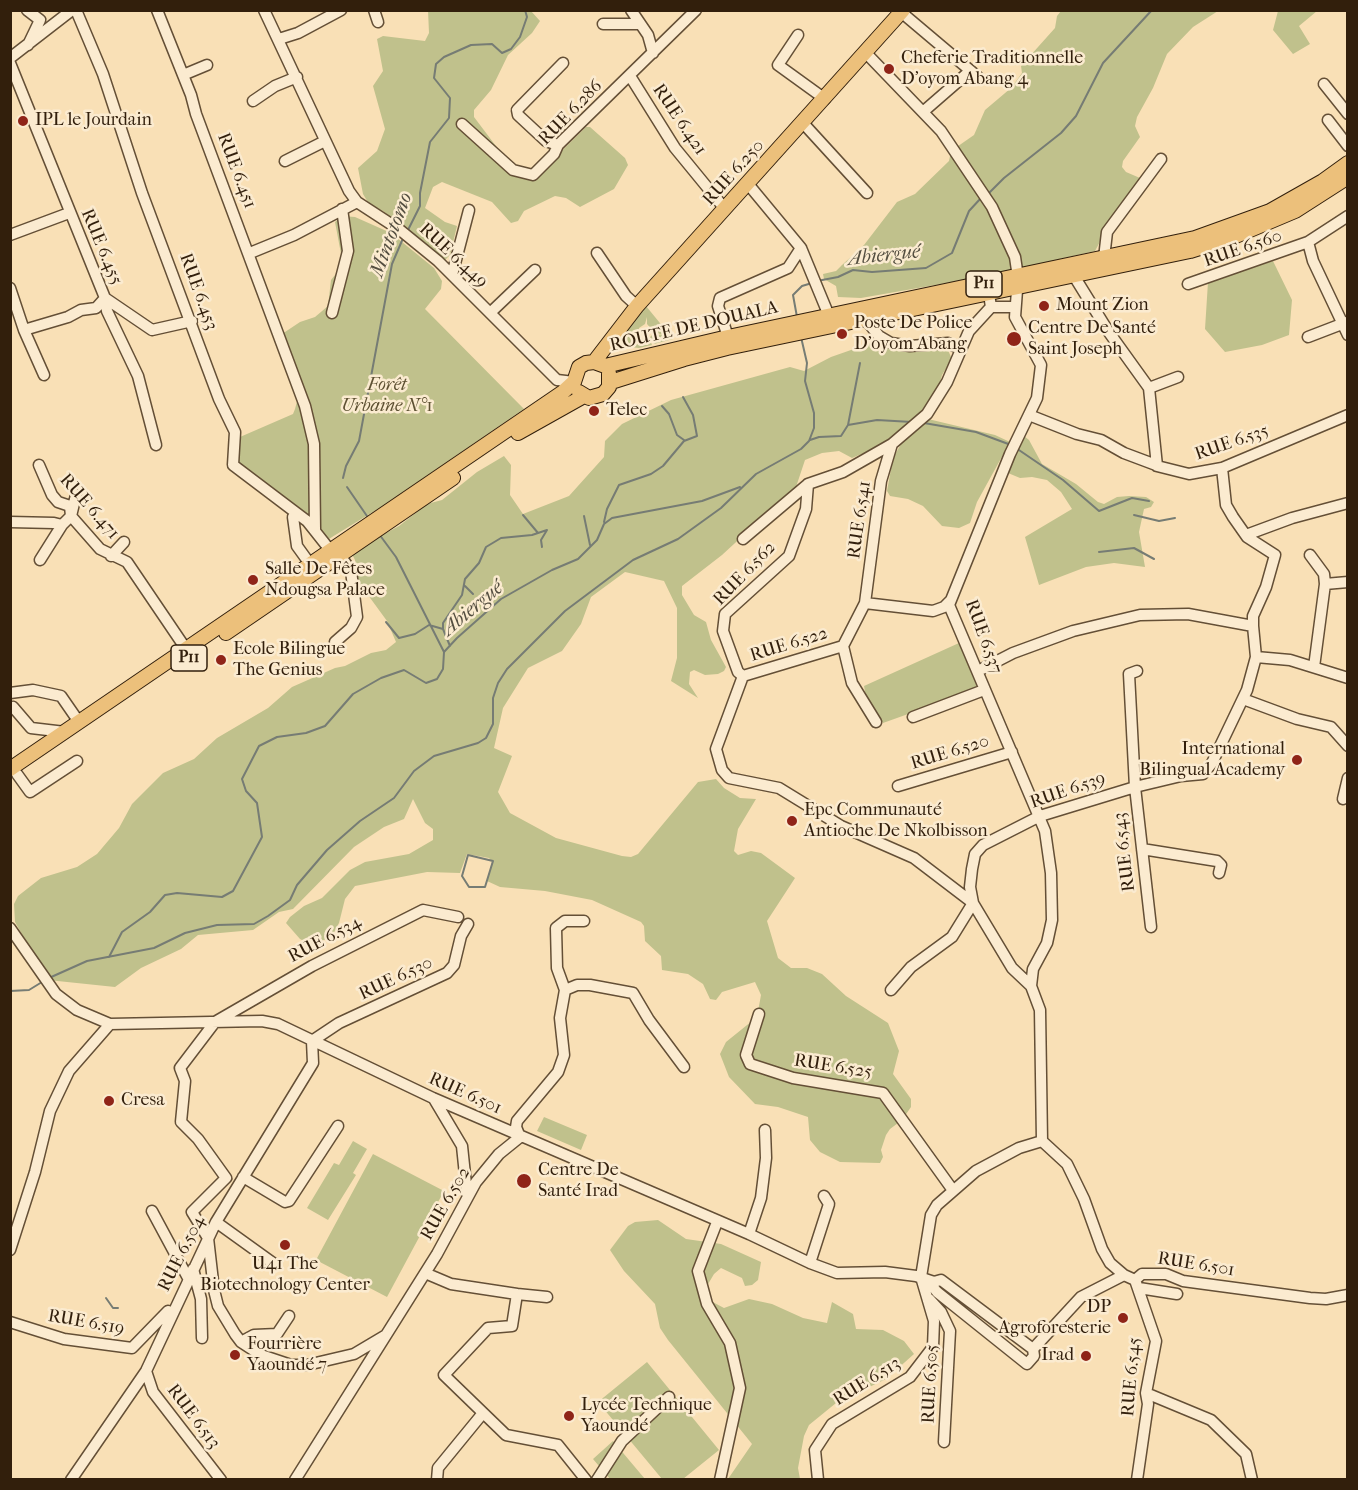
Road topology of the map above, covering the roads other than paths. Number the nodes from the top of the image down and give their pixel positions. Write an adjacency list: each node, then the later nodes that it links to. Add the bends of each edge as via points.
1 (27, 10): 16 (street, via 40,20)
2 (74, 10): 16 (street); 70 (street, RUE 6.453, via 103,74 142,193)
3 (157, 10): 23 (street, RUE 6.451)
4 (264, 10): 15 (street, RUE 6.449)
5 (340, 10): 10 (street)
6 (375, 10): 11 (street)
7 (631, 10): 13 (street)
8 (696, 10): 18 (street, RUE 6.286)
9 (898, 12): 17 (main road, RUE 6.250); 29 (street, via 974,74)
10 (328, 15): 15 (street)
11 (378, 22)
12 (603, 24): 13 (street)
13 (639, 24): 18 (street, via 648,35)
14 (798, 35): 27 (street, via 778,64)
15 (279, 39): 25 (street, RUE 6.449)
16 (28, 45): 19 (street)
17 (866, 52): 27 (main road, RUE 6.250); 29 (street, RUE 6.537)
18 (653, 53): 24 (street, RUE 6.286)
19 (10, 58)
20 (10, 63): 47 (street, RUE 6.455)
21 (564, 63): 35 (street, via 517,110 546,141)
22 (207, 65): 23 (street)
23 (183, 75): 52 (street, RUE 6.451)
24 (630, 76): 35 (street, RUE 6.286); 45 (street, RUE 6.421, via 675,148)
25 (297, 77): 28 (street); 34 (street, RUE 6.449)
26 (1324, 84): 30 (street)
27 (825, 99): 32 (main road, RUE 6.250)
28 (253, 101)
29 (924, 111): 60 (street, RUE 6.537, via 992,207 1015,257)
30 (1347, 114)
31 (1328, 120): 36 (street)
32 (803, 123): 41 (main road, RUE 6.250); 42 (street)
33 (462, 124): 35 (street, RUE 6.286, via 513,170 533,175)
34 (325, 141): 38 (street); 43 (street, RUE 6.449)
35 (558, 145)
36 (1347, 146)
37 (1161, 159): 54 (street, via 1107,232)
38 (285, 161)
39 (1347, 163): 54 (main road, ROUTE DE DOUALA / P11, via 1270,211 1194,238)
40 (1347, 177): 59 (main road, P11, via 1295,211 1211,245)
41 (748, 183): 45 (main road, RUE 6.250); 51 (street)
42 (867, 193)
43 (357, 202): 44 (street); 58 (street, RUE 6.449, via 400,230)
44 (342, 209): 52 (street); 67 (street, via 348,251)
45 (725, 209): 65 (main road, RUE 6.250)
46 (469, 210): 58 (street)
47 (69, 213): 49 (street); 63 (street, RUE 6.455)
48 (1347, 216): 50 (street, RUE 6.560)
49 (10, 235)
50 (1308, 242): 61 (street, RUE 6.560); 72 (street, via 1313,261)
51 (801, 248): 55 (street); 56 (street)
52 (250, 253): 100 (street, RUE 6.451, via 305,406 314,444)
53 (597, 253): 65 (street)
54 (1104, 258): 60 (main road, ROUTE DE DOUALA / P11)
55 (808, 267): 56 (street); 71 (street)
56 (788, 268): 75 (street, via 720,298 718,306)
57 (535, 270): 68 (street)
58 (453, 275): 68 (street, RUE 6.449)
59 (1074, 276): 60 (main road, P11); 83 (street)
60 (1017, 283): 64 (main road, P11); 66 (street, RUE 6.537); 71 (main road, ROUTE DE DOUALA / P11)
61 (1188, 284)
62 (10, 288): 73 (street)
63 (105, 298): 70 (street, via 152,330); 73 (street, via 96,308); 88 (street, RUE 6.455, via 138,376)
64 (990, 300): 66 (street); 69 (main road, P11); 77 (street)
65 (637, 306): 78 (main road, RUE 6.250)
66 (1015, 308): 85 (street, RUE 6.537, via 1019,327 1041,365 1037,398)
67 (332, 313)
68 (490, 313): 81 (street, RUE 6.449, via 557,380)
69 (866, 320): 71 (main road, P11); 77 (street, via 891,343 948,343)
70 (192, 321): 100 (street, RUE 6.453, via 235,432 233,465)
71 (832, 321): 75 (main road, ROUTE DE DOUALA / P11); 82 (main road, P11)
72 (1345, 323): 74 (street); 76 (street)
73 (24, 330): 79 (street)
74 (1347, 336)
75 (728, 337): 78 (main road, ROUTE DE DOUALA / P11)
76 (1308, 337)
77 (960, 349): 87 (street, via 940,396 917,425)
78 (600, 364): 81 (main road, ROUTE DE DOUALA / P11, via 579,368); 82 (main road)
79 (44, 375)
80 (1178, 377): 83 (street)
81 (574, 382): 84 (main road); 99 (main road, ROUTE DE DOUALA / P11)
82 (610, 382): 84 (main road, via 603,394 594,398)
83 (1149, 388): 90 (street)
84 (584, 396): 99 (main road, P11, via 528,426)
85 (1029, 415): 90 (street, RUE 6.535, via 1101,440); 111 (street, RUE 6.537)
86 (1347, 415): 91 (street, RUE 6.535)
87 (892, 444): 92 (street, via 843,472); 112 (street, RUE 6.541, via 881,481)
88 (156, 445)
89 (39, 465): 95 (street, RUE 6.471, via 52,495 70,506)
90 (1156, 465): 91 (street, RUE 6.535, via 1189,474)
91 (1222, 468): 101 (street, via 1226,506)
92 (808, 484): 102 (street); 121 (street, RUE 6.562, via 804,516 789,556 725,614 723,631)
93 (76, 495): 95 (street)
94 (1347, 503): 101 (street)
95 (72, 516): 98 (street); 106 (street, RUE 6.471)
96 (293, 517): 108 (street, via 297,546)
97 (10, 522): 98 (street)
98 (62, 525): 107 (street)
99 (374, 526): 104 (main road, P11)
100 (315, 529): 104 (street, RUE 6.453)
101 (1246, 535): 113 (street, RUE 6.539, via 1276,557 1253,616)
102 (743, 539)
103 (124, 542): 106 (street)
104 (335, 553): 108 (main road, P11); 114 (street, RUE 6.453, via 351,571 357,617); 134 (main road, P11)
105 (1310, 555): 110 (street, via 1319,565)
106 (111, 556): 116 (street, RUE 6.471, via 127,562)
107 (40, 560)
108 (310, 564): 116 (main road, P11)
109 (1347, 582): 110 (street)
110 (1325, 584): 118 (street)
111 (950, 601): 112 (street, via 933,611); 119 (street, RUE 6.537)
112 (865, 603): 115 (street, RUE 6.522)
113 (1253, 626): 117 (street, RUE 6.539); 119 (street, via 1188,614 1140,615 1073,631 1013,653)
114 (335, 642)
115 (843, 646): 121 (street, RUE 6.522); 129 (street, via 852,683)
116 (186, 649): 128 (main road, P11)
117 (1256, 657): 118 (street, via 1274,657); 125 (street, RUE 6.539)
118 (1314, 667): 122 (street)
119 (978, 671): 123 (street, RUE 6.537)
120 (1137, 671): 137 (street, RUE 6.543, via 1129,674)
121 (743, 676): 142 (street, RUE 6.522, via 716,749 725,774 735,781 779,788 841,826 900,850)
122 (1347, 678)
123 (984, 690): 127 (street); 132 (street, RUE 6.537)
124 (10, 693): 128 (street, via 33,690 61,696)
125 (1243, 699): 131 (street, via 1331,727); 137 (street, RUE 6.539, via 1203,774)
126 (10, 709): 130 (street, via 13,707 31,728)
127 (913, 717)
128 (79, 722): 130 (main road, P11)
129 (876, 722)
130 (65, 732): 134 (main road, P11)
131 (1347, 747)
132 (1012, 752): 136 (street, RUE 6.520); 139 (street, RUE 6.537)
133 (77, 761): 134 (street, via 30,792)
134 (13, 774)
135 (1347, 778): 138 (street)
136 (898, 786)
137 (1135, 787): 139 (street, RUE 6.539); 140 (street, RUE 6.543)
138 (1343, 799)
139 (1040, 816): 142 (street, RUE 6.539, via 977,851 970,886); 148 (street, RUE 6.537, via 1049,848 1052,920 1047,943 1033,969)
140 (1142, 849): 141 (street, via 1217,861); 146 (street, RUE 6.543)
141 (1220, 873)
142 (973, 903): 148 (street, RUE 6.539, via 1012,968); 150 (street, via 952,937 911,967)
143 (458, 916): 152 (street, RUE 6.534, via 423,910 312,966)
144 (584, 921): 149 (street, via 565,921 556,928 557,968)
145 (468, 924): 154 (street, RUE 6.530, via 454,965 447,973 339,1023)
146 (1151, 927)
147 (13, 932): 153 (street, RUE 6.501, via 47,985 65,1002)
148 (1031, 986): 160 (street, RUE 6.539, via 1040,1010)
149 (565, 990): 155 (street, via 590,985 633,993); 159 (street, via 560,1018 564,1055 552,1080 517,1121)
150 (891, 990)
151 (759, 1014): 162 (street, RUE 6.525, via 746,1055 750,1064 793,1078 883,1093)
152 (215, 1022): 153 (street, RUE 6.501); 154 (street, RUE 6.501, via 278,1024); 169 (street, via 180,1068 185,1081 181,1122 226,1178 192,1212)
153 (110, 1024): 170 (street, via 69,1071 50,1110)
154 (312, 1041): 156 (street, RUE 6.501); 161 (street, RUE 6.504, via 313,1063)
155 (684, 1067)
156 (433, 1098): 159 (street, RUE 6.501); 164 (street, via 462,1146)
157 (338, 1126): 161 (street, via 290,1200 285,1202)
158 (765, 1130): 168 (street, via 763,1188)
159 (520, 1137): 164 (street, RUE 6.502, via 489,1164); 167 (street, RUE 6.501)
160 (1042, 1141): 162 (street, via 985,1166); 176 (street, via 1067,1164 1110,1263)
161 (243, 1177): 166 (street, RUE 6.504)
162 (952, 1189): 175 (street, via 931,1215)
163 (824, 1196): 172 (street, via 829,1204)
164 (466, 1198): 173 (street, RUE 6.502)
165 (152, 1211): 174 (street)
166 (216, 1222): 169 (street, RUE 6.504); 171 (street)
167 (717, 1222): 168 (street, RUE 6.501); 201 (street, via 698,1271 707,1304 730,1343 740,1388)
168 (749, 1234): 172 (street, RUE 6.501)
169 (208, 1238): 174 (street, RUE 6.504); 188 (street, via 218,1306)
170 (10, 1250)
171 (273, 1263)
172 (810, 1263): 175 (street, RUE 6.501, via 837,1273 885,1272)
173 (425, 1273): 178 (street, via 452,1284); 186 (street, RUE 6.502)
174 (190, 1274): 183 (street, RUE 6.504); 187 (street, via 199,1287)
175 (921, 1277): 177 (street, RUE 6.501); 182 (street, RUE 6.513)
176 (1132, 1281): 179 (street); 180 (street, RUE 6.501, via 1142,1274 1166,1274 1183,1281 1310,1298); 189 (street, RUE 6.501, via 1081,1297); 191 (street, RUE 6.545, via 1156,1341)
177 (933, 1282): 189 (street, RUE 6.501, via 945,1282); 189 (street, RUE 6.501, via 937,1293 1025,1364 1034,1356)
178 (517, 1294): 181 (street); 193 (street, via 512,1326 488,1329 444,1375)
179 (1177, 1294)
180 (1347, 1295)
181 (547, 1297)
182 (928, 1299): 194 (street, RUE 6.505, via 941,1312 950,1331); 202 (street, RUE 6.513, via 935,1332 930,1354 910,1377 832,1424 815,1450)
183 (175, 1304): 185 (street, RUE 6.519, via 132,1348 64,1339); 190 (street, RUE 6.504)
184 (289, 1316): 188 (street, via 277,1334 254,1335)
185 (10, 1322)
186 (386, 1335): 188 (street, via 354,1354 307,1365 291,1365 261,1355); 197 (street, RUE 6.502)
187 (202, 1338)
188 (241, 1342)
189 (1034, 1349)
190 (146, 1371): 195 (street, RUE 6.504); 196 (street, RUE 6.513, via 153,1392)
191 (1146, 1392): 203 (street, RUE 6.545, via 1148,1404); 204 (street, via 1211,1420 1246,1454)
192 (669, 1397): 200 (street, via 622,1441)
193 (483, 1413): 198 (street, via 438,1468); 199 (street, via 506,1435 558,1445)
194 (944, 1442)
195 (71, 1479)
196 (221, 1479)
197 (294, 1479)
198 (438, 1479)
199 (586, 1479)
200 (597, 1479)
201 (720, 1479)
202 (818, 1479)
203 (1137, 1479)
204 (1252, 1479)

